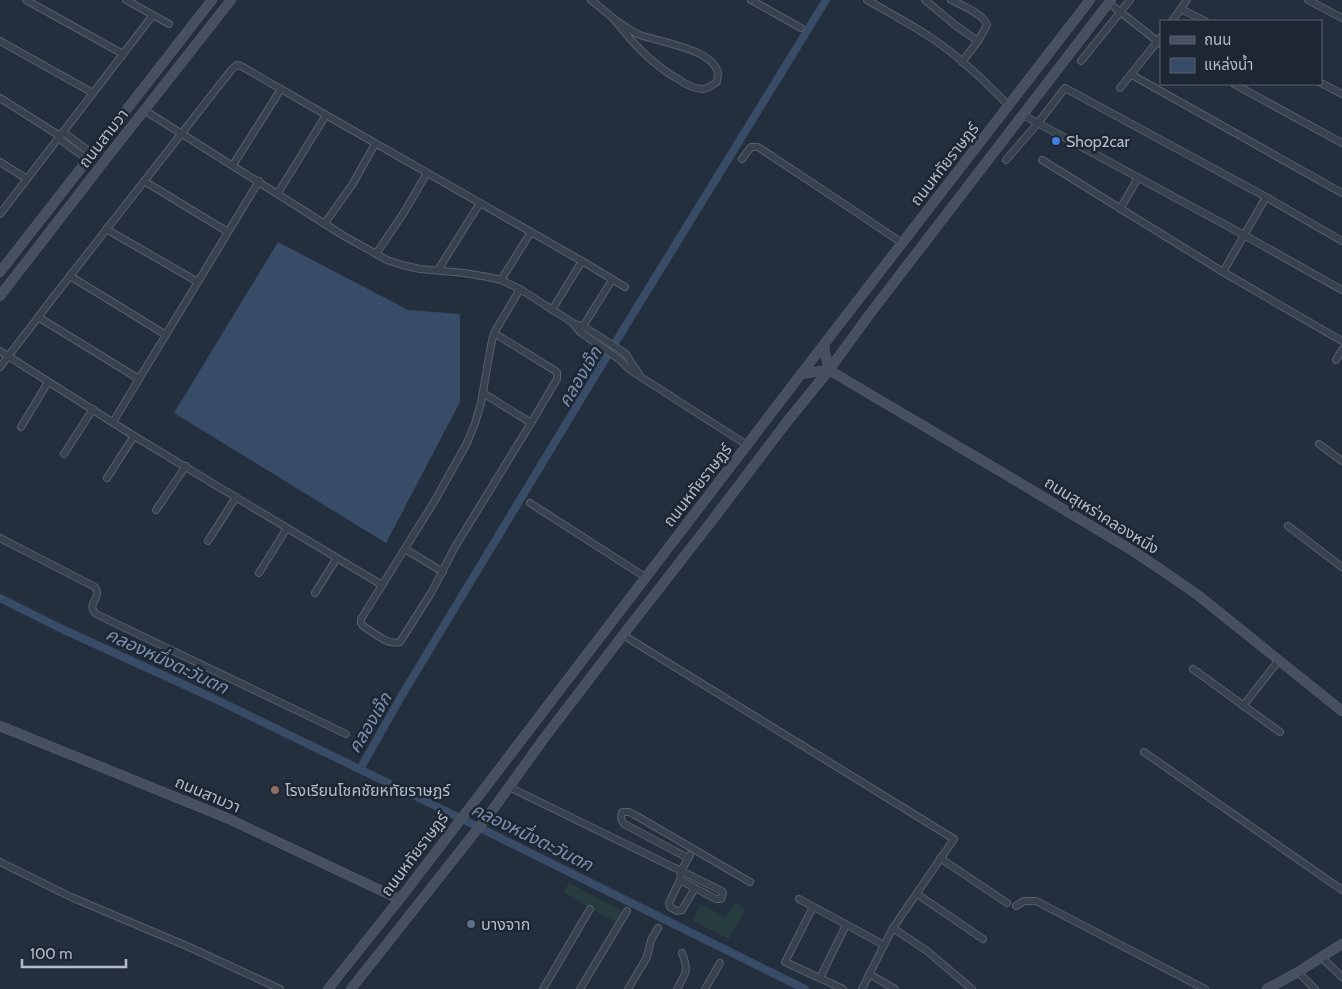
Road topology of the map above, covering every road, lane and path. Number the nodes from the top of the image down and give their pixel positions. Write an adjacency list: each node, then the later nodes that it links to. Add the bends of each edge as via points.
1 (26, 0): 27 (street)
2 (126, 0): 17 (street)
3 (212, 0): 47 (main road, ถนนสามวา)
4 (231, 0): 39 (main road, ถนนสามวา)
5 (591, 0): 18 (street)
6 (751, 0): 23 (street)
7 (867, 0): 29 (street, via 930,37)
8 (925, 0): 25 (street)
9 (951, 0): 25 (street, via 986,22 986,29)
10 (1130, 0): 16 (street)
11 (1187, 0): 15 (street)
12 (1308, 0): 19 (street)
13 (1086, 1): 38 (main road, ถนนหทัยราษฎร์)
14 (1110, 1): 16 (street); 41 (main road, ถนนหทัยราษฎร์)
15 (1181, 9): 20 (street); 21 (street)
16 (1120, 12): 26 (street); 28 (street)
17 (153, 15): 22 (street); 27 (street)
18 (613, 18): 18 (street, via 630,41 668,74 694,88 710,87 717,82 715,67 700,53 639,34)
19 (1342, 18)
20 (1173, 20)
21 (1202, 20)
22 (168, 24)
23 (801, 28)
24 (0, 41): 35 (street)
25 (978, 41): 29 (street)
26 (1160, 41): 30 (street)
27 (123, 54): 35 (street)
28 (1081, 61)
29 (962, 62): 38 (street)
30 (1132, 75): 33 (street); 59 (street)
31 (1322, 83): 36 (street)
32 (1236, 85): 45 (street)
33 (1120, 88)
34 (281, 89): 40 (street); 43 (street, via 237,65); 52 (street)
35 (93, 93): 44 (street)
36 (1342, 94)
37 (0, 98): 44 (street)
38 (1009, 106): 70 (main road, ถนนหทัยราษฎร์)
39 (144, 110): 43 (street); 74 (main road, ถนนสามวา)
40 (326, 115): 46 (street); 58 (street)
41 (1023, 115): 42 (street); 98 (main road, ถนนหทัยราษฎร์)
42 (1038, 123): 49 (street); 54 (street); 60 (street, via 1065,88)
43 (182, 134): 52 (street); 56 (street)
44 (60, 136): 47 (street); 55 (street)
45 (1342, 143)
46 (375, 144): 53 (street); 64 (street)
47 (89, 156): 72 (main road, ถนนสามวา)
48 (742, 159): 70 (street, via 751,147 758,147)
49 (1006, 160)
50 (1042, 160): 62 (street)
51 (0, 162): 55 (street)
52 (233, 165): 57 (street)
53 (427, 173): 61 (street); 71 (street)
54 (1138, 178): 62 (street); 68 (street)
55 (27, 179): 63 (street)
56 (144, 181): 65 (street); 66 (street)
57 (259, 181): 58 (street); 66 (street)
58 (278, 193): 64 (street)
59 (1342, 193)
60 (1266, 197): 68 (street); 69 (street)
61 (480, 203): 67 (street); 75 (street)
62 (1120, 209): 77 (street)
63 (0, 214)
64 (325, 223): 71 (street)
65 (106, 229): 78 (street); 81 (street)
66 (228, 232): 81 (street)
67 (531, 232): 73 (street); 79 (street)
68 (1244, 235): 77 (street); 84 (street)
69 (1342, 241)
70 (902, 244): 92 (main road, ถนนหทัยราษฎร์)
71 (376, 254): 75 (street, via 402,265)
72 (10, 259): 74 (main road); 76 (main road, ถนนสามวา)
73 (582, 261): 80 (street); 86 (street)
74 (22, 268): 85 (main road, ถนนสามวา)
75 (438, 270): 79 (street)
76 (0, 272)
77 (1223, 272): 91 (street)
78 (70, 276): 87 (street); 90 (street)
79 (501, 280): 83 (street)
80 (612, 280): 82 (street); 88 (street)
81 (198, 282): 90 (street)
82 (625, 287)
83 (520, 289): 86 (street); 89 (street)
84 (1342, 290)
85 (0, 296)
86 (552, 310): 88 (street)
87 (38, 317): 95 (street); 101 (street)
88 (582, 329): 100 (street); 100 (street, via 625,353)
89 (494, 333): 103 (street); 106 (street, via 557,372 557,379)
90 (166, 335): 101 (street)
91 (1342, 341)
92 (824, 344): 98 (main road); 99 (main road, ถนนหทัยราษฎร์)
93 (1342, 350): 96 (street)
94 (0, 351): 95 (street)
95 (8, 357): 97 (street); 102 (street)
96 (1336, 360)
97 (0, 367)
98 (829, 370): 99 (main road); 130 (main road, ถนนหทัยราษฎร์); 131 (main road, ถนนสุเหร่าคลองหนึ่ง, via 1132,551 1199,596)
99 (801, 374): 110 (main road, ถนนหทัยราษฎร์)
100 (641, 377): 110 (street)
101 (139, 379): 105 (street)
102 (48, 382): 104 (street); 107 (street)
103 (483, 393): 106 (street); 122 (street, via 467,443)
104 (92, 409): 105 (street); 111 (street)
105 (113, 422): 108 (street)
106 (531, 423): 125 (street)
107 (21, 427)
108 (134, 436): 113 (street); 114 (street)
109 (1319, 444): 112 (street)
110 (747, 445): 127 (main road, ถนนหทัยราษฎร์)
111 (64, 454)
112 (1342, 461)
113 (186, 466): 115 (street); 117 (street)
114 (107, 478)
115 (236, 497): 119 (street); 121 (street)
116 (530, 503): 127 (street)
117 (156, 510)
118 (1288, 526): 124 (street)
119 (287, 528): 123 (street); 126 (street)
120 (0, 538): 137 (street, via 95,587 98,594 92,611 96,614)
121 (208, 541)
122 (405, 549): 125 (street); 128 (street)
123 (337, 558): 128 (street); 129 (street)
124 (1342, 567)
125 (442, 572): 128 (street, via 398,643 387,641 361,623)
126 (259, 573)
127 (645, 577): 150 (main road, ถนนหทัยราษฎร์)
128 (382, 585)
129 (315, 592)
130 (623, 635): 139 (main road, ถนนหทัยราษฎร์); 142 (street, via 954,839)
131 (1279, 660): 133 (street); 134 (main road, ถนนสุเหร่าคลองหนึ่ง)
132 (1193, 669): 133 (street)
133 (1243, 706): 136 (street)
134 (1342, 711)
135 (0, 726): 150 (main road, ถนนสามวา, via 228,818)
136 (1280, 732)
137 (346, 734)
138 (1144, 752): 148 (street)
139 (509, 787): 144 (street); 172 (main road, ถนนหทัยราษฎร์)
140 (694, 848): 141 (street); 141 (street, via 629,812 622,812 620,816 624,824); 146 (street)
141 (688, 858): 144 (street)
142 (940, 858): 149 (street); 152 (street)
143 (0, 862): 170 (street, via 71,897)
144 (681, 871): 145 (street); 147 (street, via 723,893 716,899)
145 (680, 880): 147 (street); 147 (street, via 669,903 677,911 684,908)
146 (750, 882)
147 (695, 888)
148 (1342, 890)
149 (917, 894): 159 (street); 160 (street)
150 (399, 899): 171 (main road, ถนนหทัยราษฎร์)
151 (798, 899): 154 (street)
152 (1007, 902)
153 (1016, 906): 182 (street, via 1024,901 1036,901)
154 (813, 907): 157 (street); 169 (street, via 785,962)
155 (590, 909): 173 (street)
156 (627, 911): 174 (street)
157 (846, 925): 162 (street); 169 (street)
158 (658, 928): 175 (street, via 651,940 648,957)
159 (894, 928): 162 (street); 181 (street)
160 (983, 939)
161 (1342, 944): 164 (main road)
162 (884, 945): 167 (street)
163 (682, 954): 176 (street, via 686,971)
164 (1321, 957): 166 (main road); 168 (street)
165 (720, 963): 177 (street)
166 (1298, 972): 183 (main road); 184 (street)
167 (869, 974): 179 (street); 180 (street)
168 (1342, 977)
169 (820, 978): 178 (street)
170 (280, 989)
171 (328, 989)
172 (351, 989)
173 (543, 989)
174 (580, 989)
175 (628, 989)
176 (677, 989)
177 (705, 989)
178 (843, 989)
179 (862, 989)
180 (896, 989)
181 (972, 989)
182 (1205, 989)
183 (1267, 989)
184 (1315, 989)

